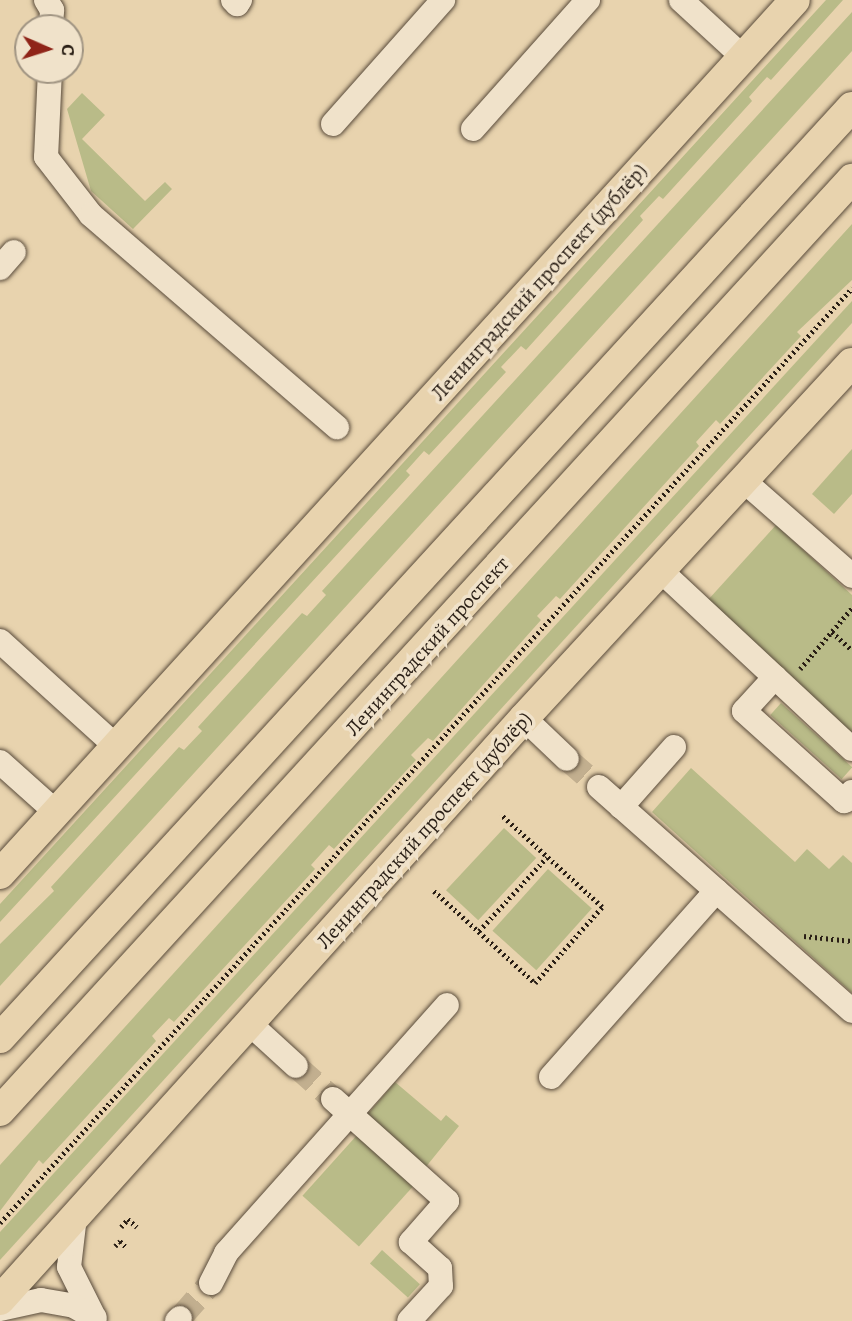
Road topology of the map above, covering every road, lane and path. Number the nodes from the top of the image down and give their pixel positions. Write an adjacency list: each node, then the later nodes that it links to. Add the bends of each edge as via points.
1 (233, 0): 2 (street, via 237,4)
2 (240, 0)
3 (443, 0): 10 (street)
4 (588, 0): 11 (street)
5 (681, 0): 7 (street)
6 (794, 0): 7 (main road, Ленинградский проспект (дублёр))
7 (743, 57): 25 (main road, Ленинградский проспект (дублёр))
8 (49, 84): 15 (street, via 46,157 91,215)
9 (852, 107): 45 (main road)
10 (333, 124)
11 (473, 129)
12 (852, 179): 49 (main road, Ленинградский проспект)
13 (852, 288): 51 (path)
14 (852, 363): 16 (main road, Ленинградский проспект (дублёр))
15 (337, 427)
16 (744, 481): 17 (main road, Ленинградский проспект (дублёр)); 18 (street)
17 (662, 571): 23 (street); 24 (main road, Ленинградский проспект (дублёр))
18 (852, 576)
19 (852, 608): 20 (path)
20 (832, 632): 22 (path); 23 (path)
21 (0, 641): 25 (street)
22 (852, 650)
23 (780, 682): 27 (street); 31 (street, via 744,712 844,801)
24 (524, 718): 28 (street); 44 (main road, Ленинградский проспект (дублёр))
25 (116, 746): 33 (main road, Ленинградский проспект (дублёр))
26 (674, 747): 32 (street)
27 (852, 749)
28 (568, 759)
29 (0, 762): 33 (street)
30 (599, 787): 32 (street)
31 (852, 792)
32 (621, 807): 38 (street)
33 (56, 812): 36 (main road, Ленинградский проспект (дублёр))
34 (501, 815): 35 (path)
35 (547, 857): 39 (path); 39 (path, via 602,907 535,983)
36 (0, 874)
37 (435, 891): 39 (path)
38 (716, 891): 40 (street); 47 (street)
39 (479, 932)
40 (774, 942): 41 (path, via 797,936); 43 (street)
41 (852, 942)
42 (447, 1005): 48 (street)
43 (852, 1012)
44 (250, 1024): 46 (street); 50 (main road, Ленинградский проспект (дублёр))
45 (0, 1038)
46 (296, 1066)
47 (551, 1077)
48 (341, 1106): 56 (street, via 226,1253); 60 (street, via 447,1201 411,1242 440,1268 441,1286)
49 (0, 1111)
50 (75, 1216): 57 (main road, Ленинградский проспект (дублёр)); 59 (street, via 69,1267)
51 (0, 1223)
52 (121, 1227): 53 (path, via 128,1219)
53 (137, 1227)
54 (115, 1246): 55 (path, via 120,1241)
55 (127, 1247)
56 (211, 1283)
57 (0, 1300)
58 (0, 1308): 59 (street, via 41,1300 74,1306)
59 (96, 1319)
60 (409, 1321)

